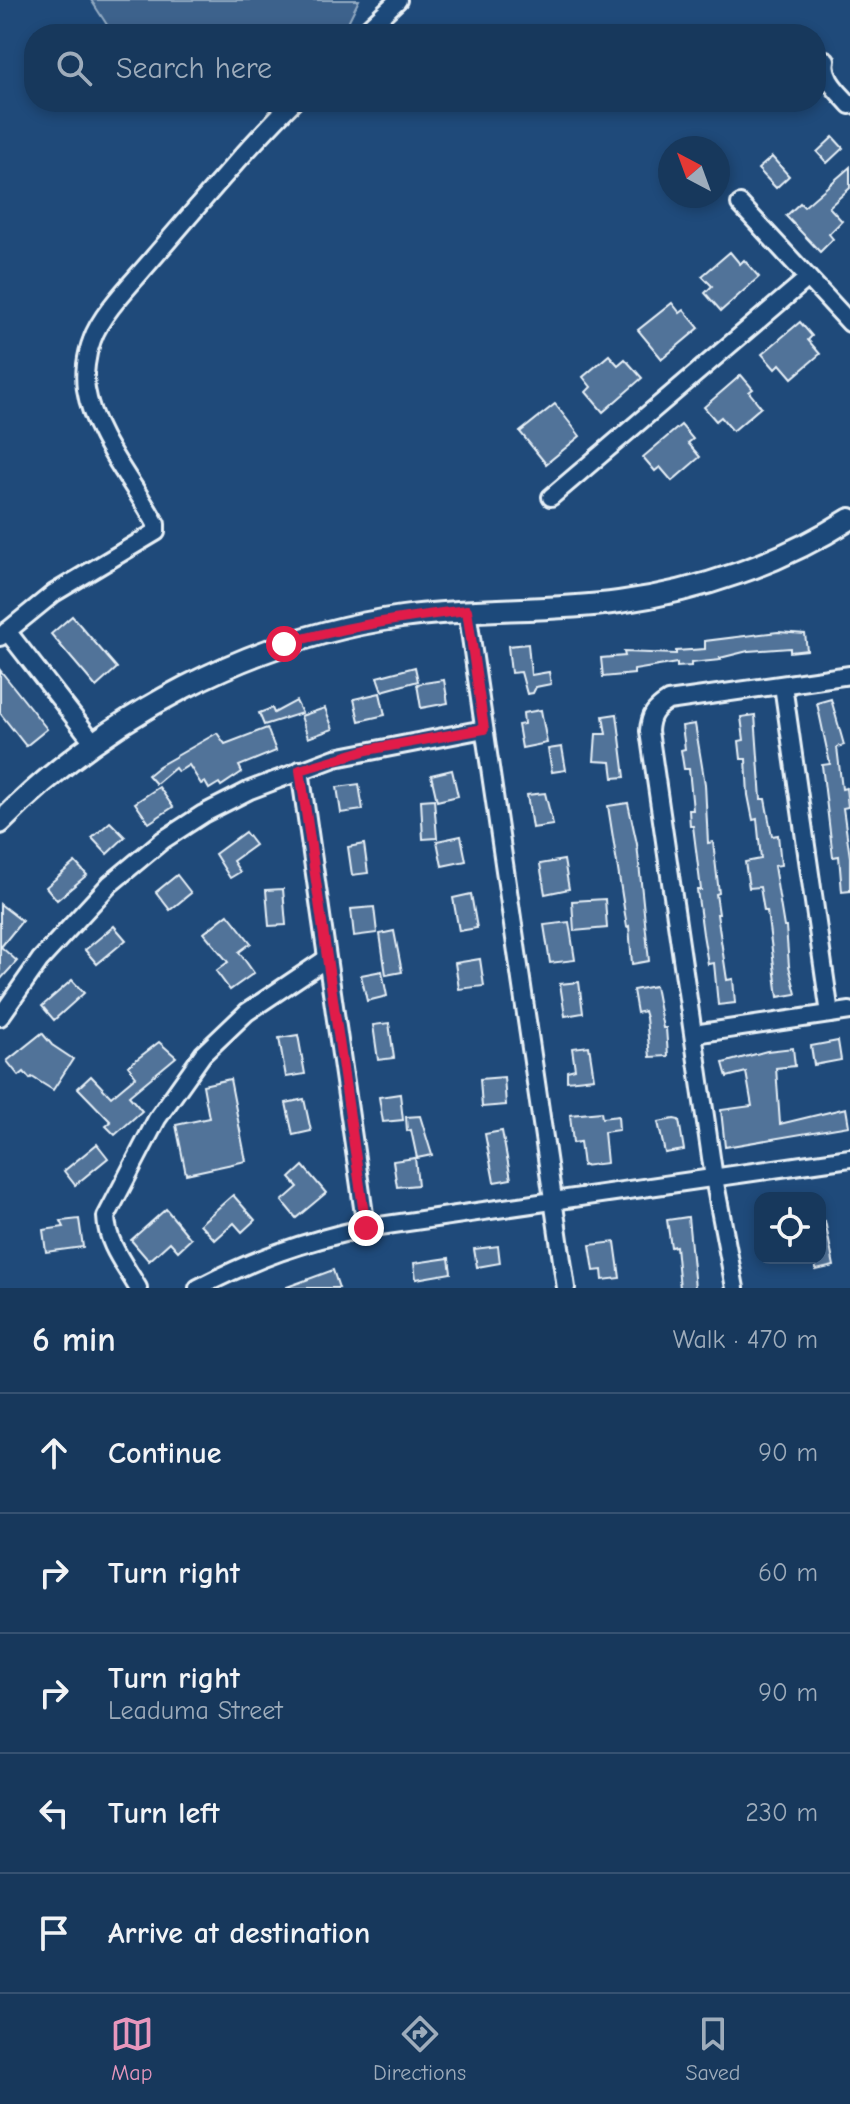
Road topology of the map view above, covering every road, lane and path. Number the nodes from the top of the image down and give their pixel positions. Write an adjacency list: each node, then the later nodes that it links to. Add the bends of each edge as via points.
1 (398, 0): 2 (street)
2 (373, 24)
3 (826, 73): 4 (street)
4 (850, 105)
5 (283, 112): 12 (street, via 141,273 92,339 86,362 89,405 156,532 54,593)
6 (740, 204): 7 (street)
7 (808, 278): 8 (street); 9 (street)
8 (850, 323)
9 (551, 497)
10 (850, 519): 11 (main road, via 783,555 661,595)
11 (467, 610): 15 (street); 16 (main road, via 361,624 284,644 199,680)
12 (3, 634): 16 (street)
13 (850, 675): 14 (street)
14 (783, 685): 21 (street); 23 (street, via 668,701 650,718)
15 (484, 729): 17 (street, via 367,750); 26 (street)
16 (94, 743): 18 (main road)
17 (300, 770): 19 (street); 22 (street, via 203,814 131,864 40,960)
18 (0, 823)
19 (326, 959): 27 (street); 28 (street, via 223,1032 157,1119 106,1217 111,1243)
20 (850, 1011): 21 (street)
21 (830, 1014): 23 (street)
22 (0, 1017)
23 (694, 1034): 25 (street)
24 (850, 1160): 25 (street)
25 (714, 1178): 26 (street); 31 (street)
26 (554, 1200): 27 (street); 30 (street)
27 (366, 1228): 29 (street, via 271,1253)
28 (138, 1288)
29 (198, 1288)
30 (566, 1288)
31 (735, 1288)

